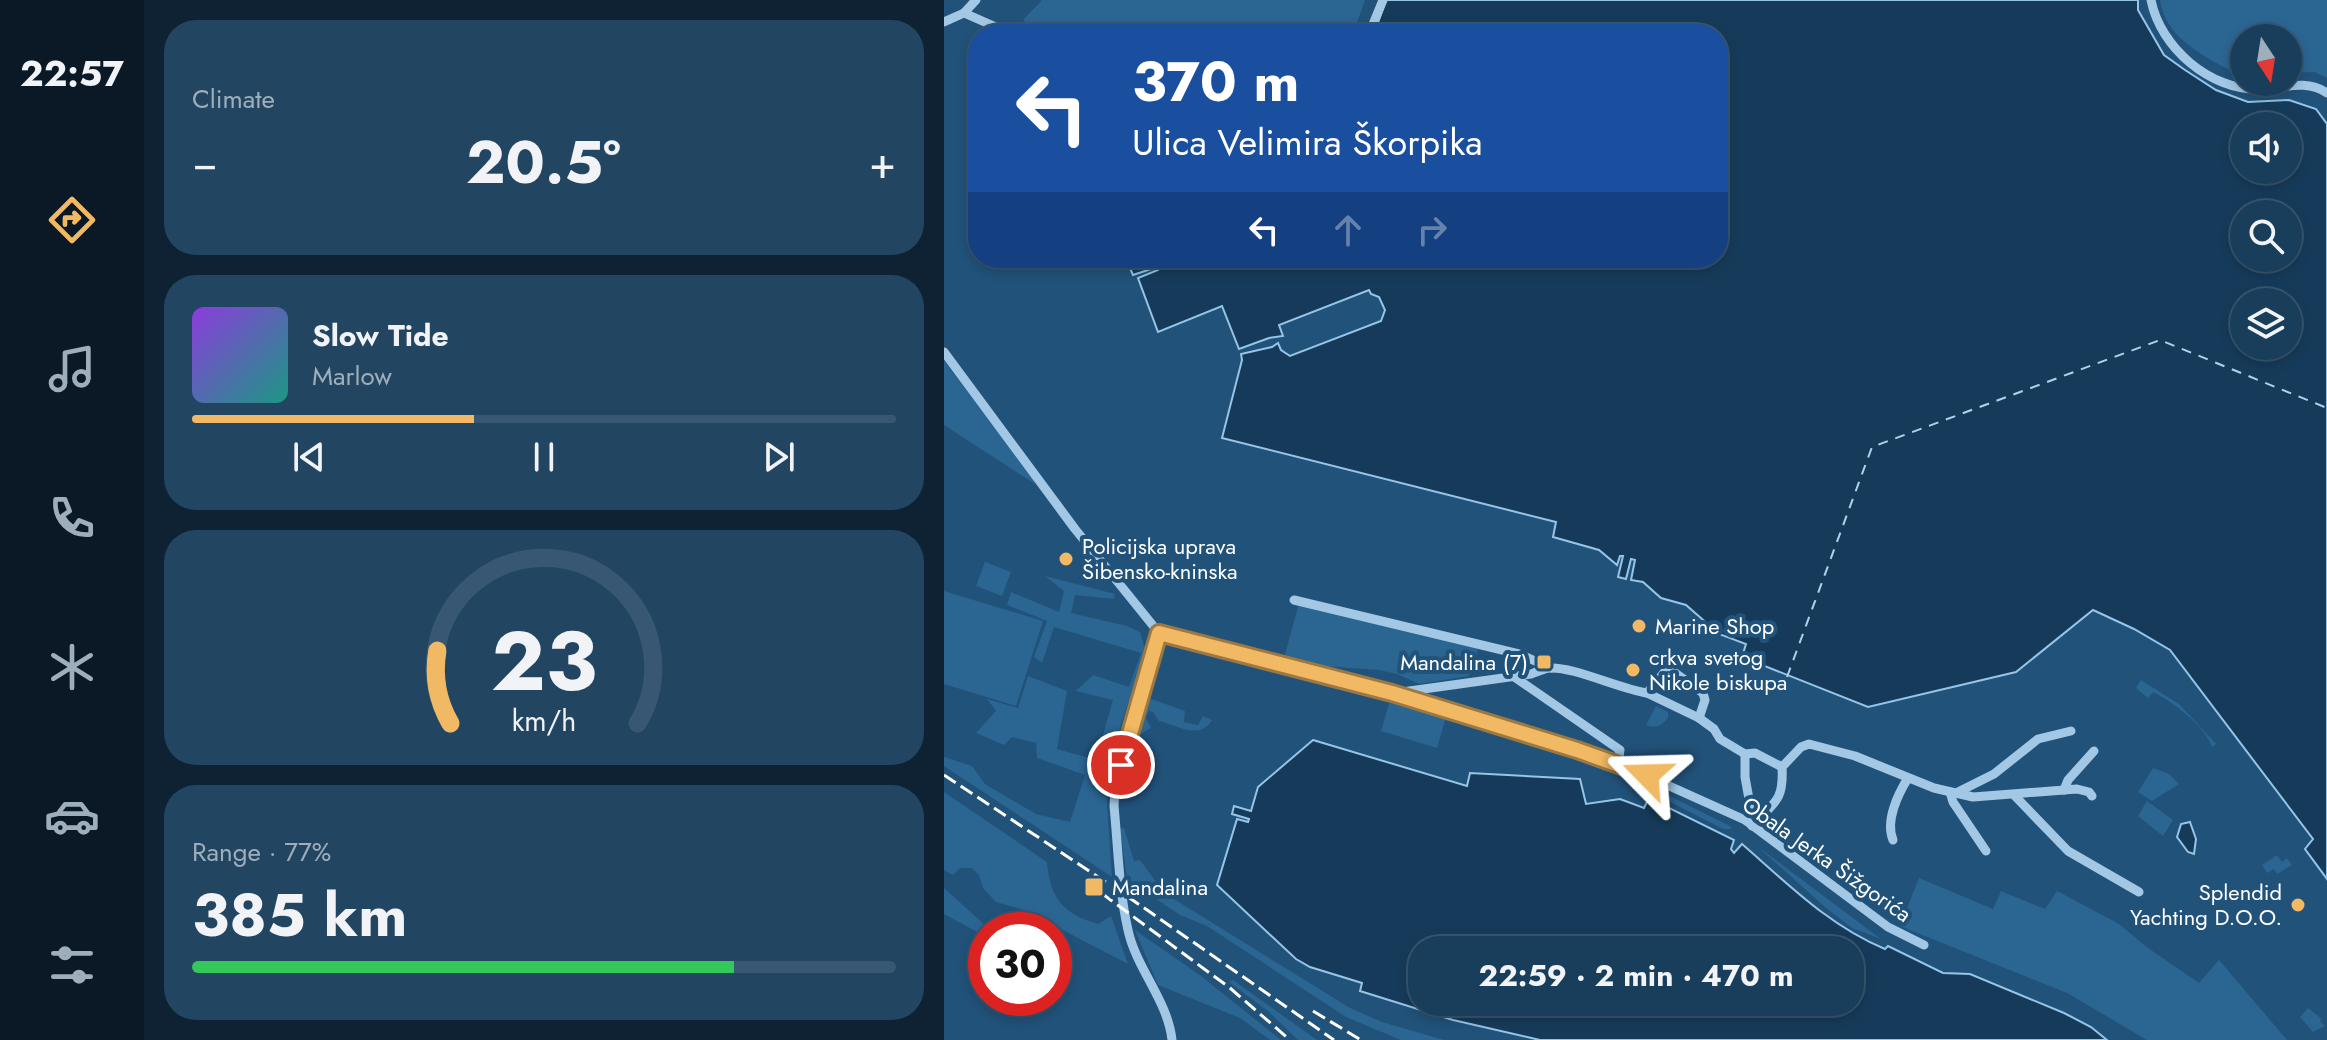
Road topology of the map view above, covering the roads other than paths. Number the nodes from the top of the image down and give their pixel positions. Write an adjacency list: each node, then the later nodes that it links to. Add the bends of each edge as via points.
1 (976, 0): 4 (street)
2 (1383, 0): 7 (street)
3 (2151, 0): 8 (street, via 2155,20 2175,50 2218,79 2257,89 2314,84)
4 (964, 13): 5 (street); 6 (street)
5 (944, 22)
6 (989, 24)
7 (1373, 24)
8 (2327, 93)
9 (944, 352): 11 (street)
10 (1294, 600): 12 (street, via 1519,654)
11 (1159, 633): 14 (street, Obala Jerka Šižgorića); 32 (street, via 1114,806 1128,930)
12 (1551, 668): 13 (street); 15 (street)
13 (1513, 676): 14 (street); 20 (street, via 1620,750)
14 (1392, 693): 20 (street, Obala Jerka Šižgorića)
15 (1647, 693): 16 (street); 16 (street, via 1668,668 1673,670 1703,693)
16 (1699, 718): 19 (street)
17 (2071, 731): 24 (street, via 2038,739 1994,774)
18 (2094, 751): 23 (street)
19 (1745, 754): 21 (street, via 1755,753); 27 (street)
20 (1618, 763): 27 (street, Obala Jerka Šižgorića)
21 (1782, 767): 22 (street, via 1809,744); 27 (street, via 1780,798)
22 (1908, 778): 24 (street); 28 (street, via 1897,794)
23 (2064, 790): 25 (street); 26 (street)
24 (1954, 792): 25 (street, via 1973,797); 29 (street, via 1953,802)
25 (2014, 795): 30 (street, via 2068,851)
26 (2092, 796)
27 (1749, 823): 31 (street, Obala Jerka Šižgorića, via 1888,927)
28 (1893, 840)
29 (1986, 851)
30 (2139, 892)
31 (1924, 945)
32 (1172, 1040)

